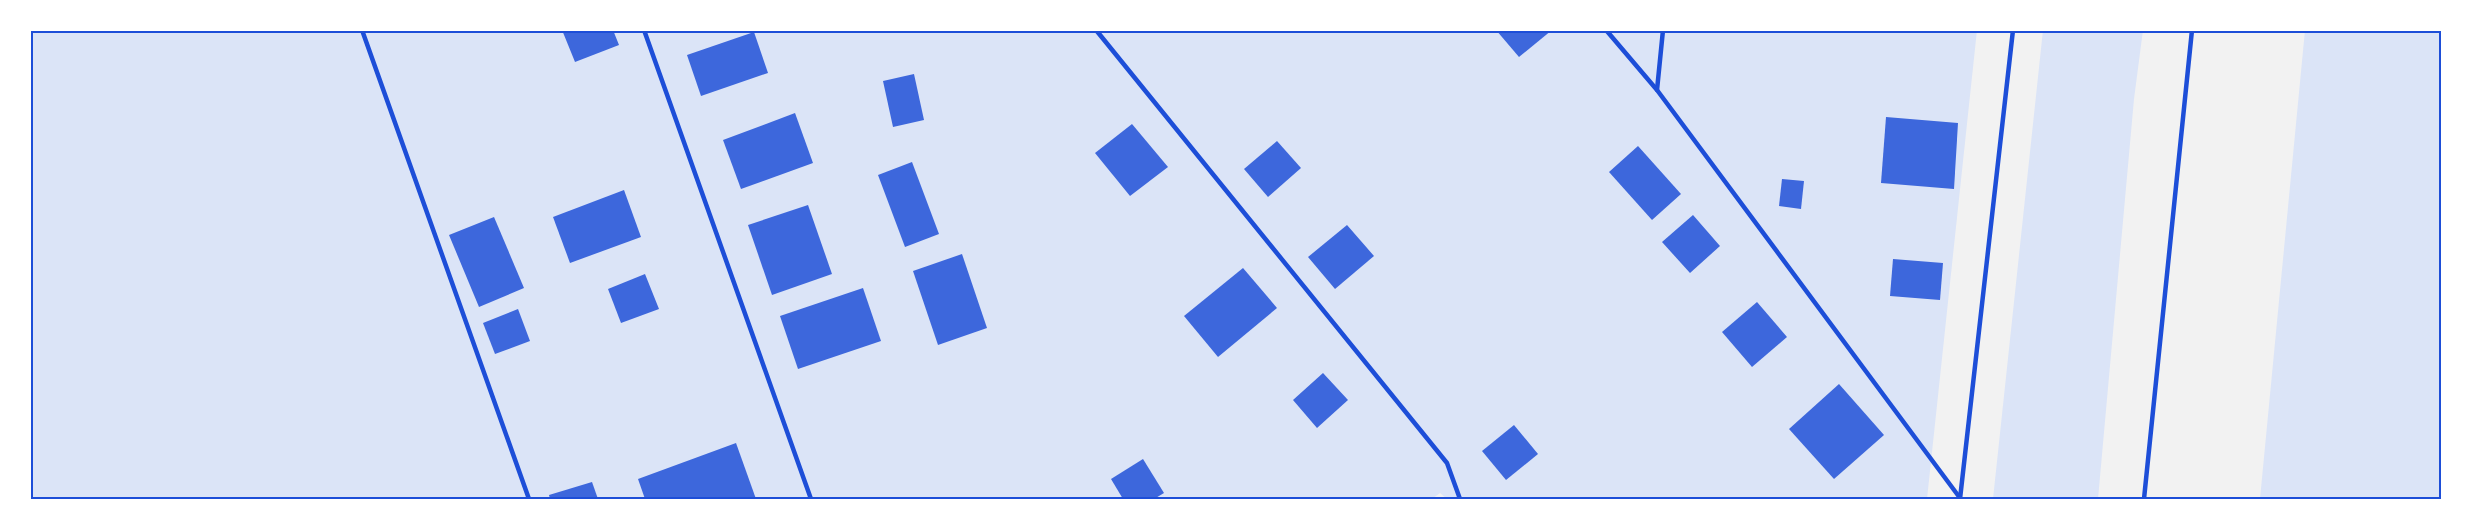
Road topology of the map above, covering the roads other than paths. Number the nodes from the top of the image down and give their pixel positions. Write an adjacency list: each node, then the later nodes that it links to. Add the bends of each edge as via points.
1 (362, 30): 10 (lane)
2 (644, 30): 11 (lane)
3 (1096, 30): 12 (lane, via 1447,463)
4 (1606, 30): 8 (lane)
5 (1663, 30): 8 (lane)
6 (2013, 30): 9 (lane)
7 (2192, 30): 13 (lane)
8 (1657, 90): 9 (lane)
9 (1960, 498)
10 (530, 499)
11 (811, 499)
12 (1460, 499)
13 (2144, 499)

